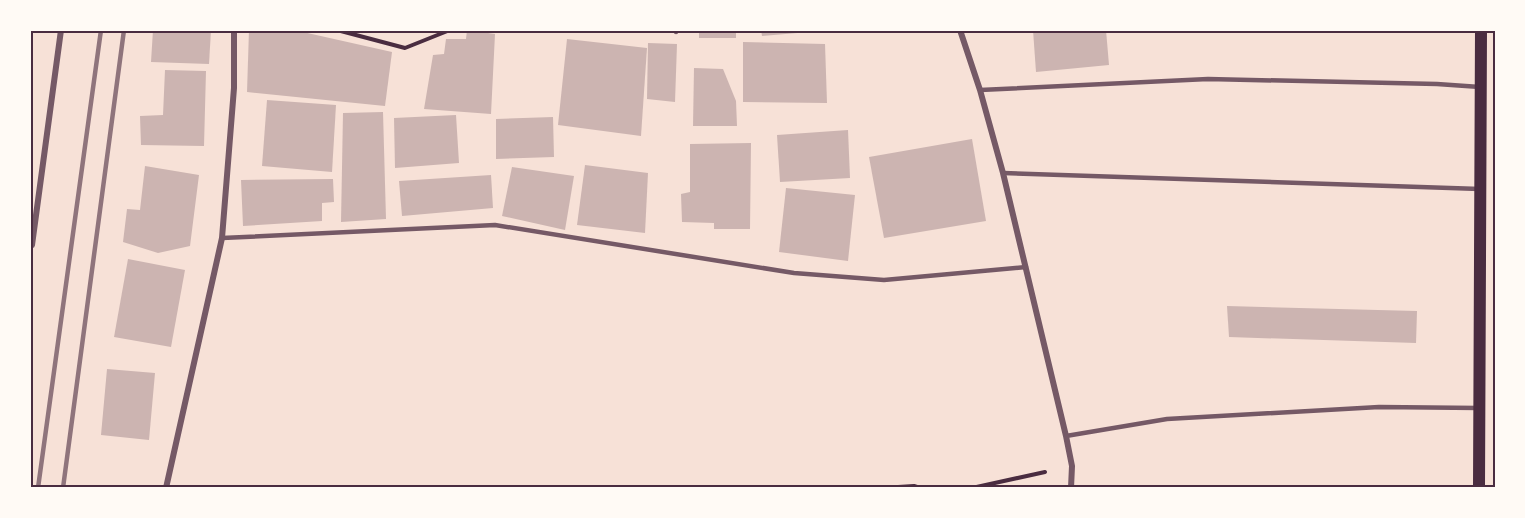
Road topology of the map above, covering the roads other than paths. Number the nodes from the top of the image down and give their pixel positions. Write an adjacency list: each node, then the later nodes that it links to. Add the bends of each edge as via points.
1 (61, 30): 10 (street)
2 (234, 30): 9 (street, via 234,88)
3 (960, 30): 6 (street)
4 (1481, 30): 5 (main road)
5 (1480, 87): 6 (lane, via 1208,79); 8 (main road)
6 (980, 90): 7 (street)
7 (1003, 173): 8 (lane); 11 (street)
8 (1480, 189): 12 (main road)
9 (222, 238): 11 (lane, via 495,225 794,273 884,280); 14 (street)
10 (30, 246)
11 (1026, 267): 13 (street)
12 (1479, 408): 13 (lane, via 1379,407 1167,419); 16 (main road)
13 (1066, 436): 15 (street, via 1072,466)
14 (166, 488)
15 (1071, 488)
16 (1479, 488)

